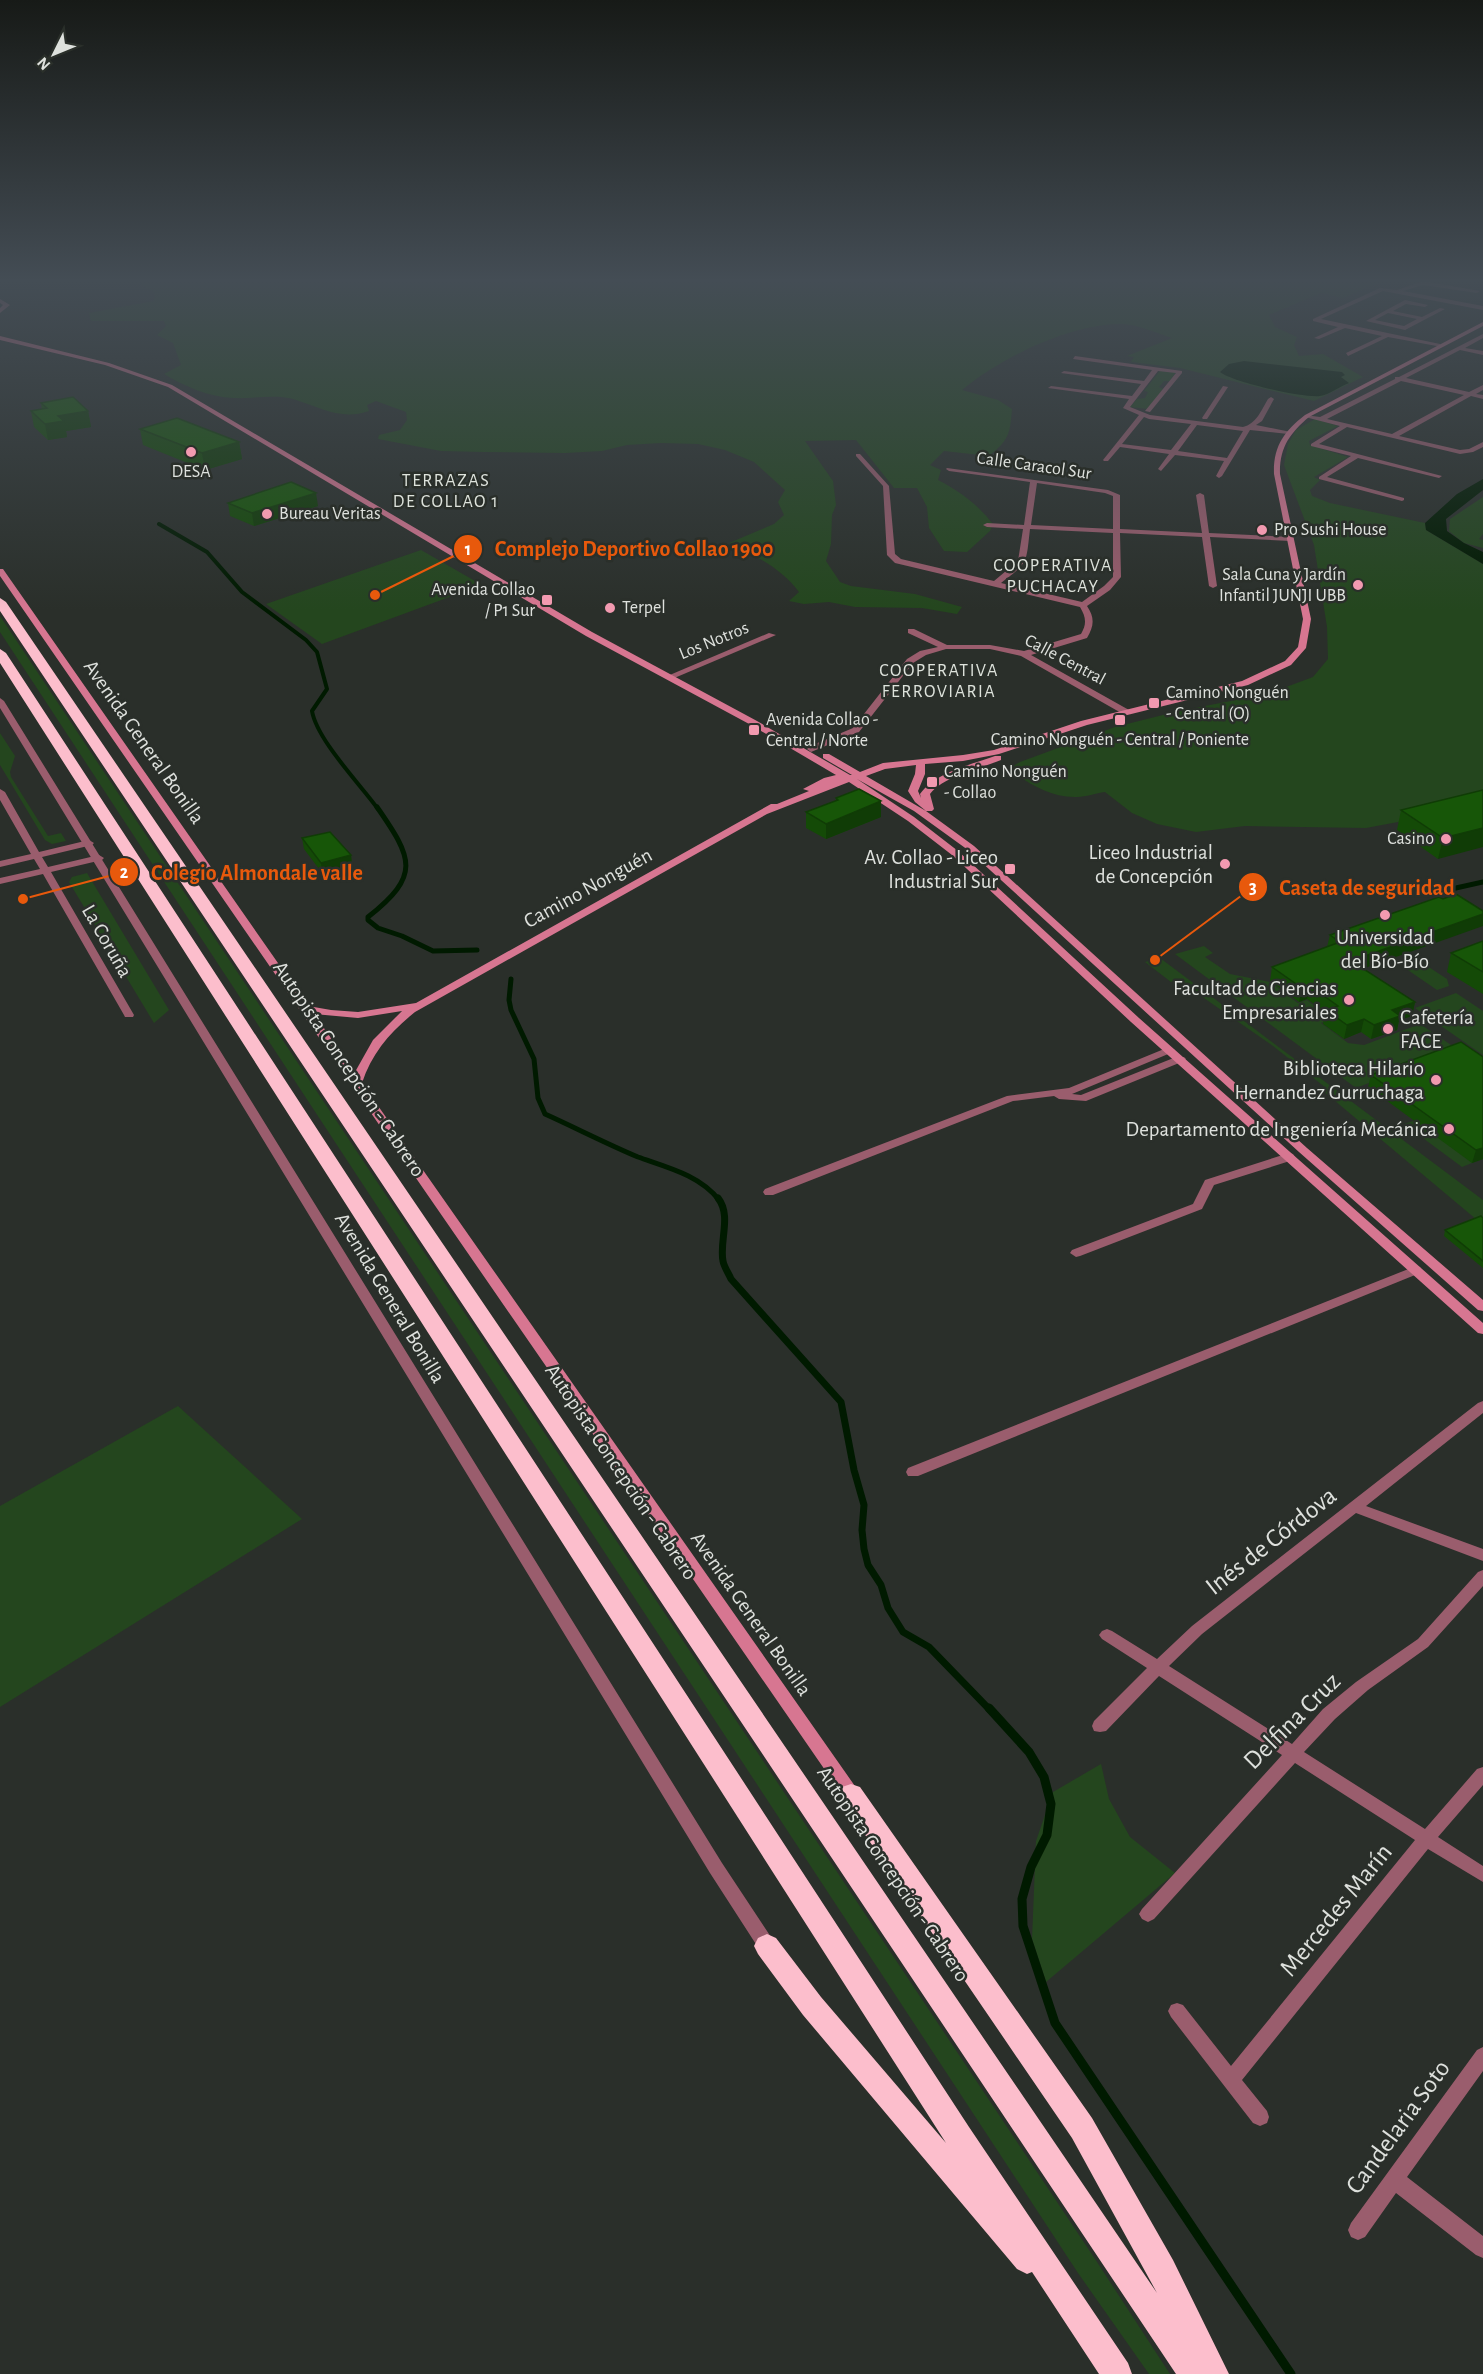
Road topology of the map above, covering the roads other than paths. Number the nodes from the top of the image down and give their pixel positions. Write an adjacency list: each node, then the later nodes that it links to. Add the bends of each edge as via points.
1 (175, 389): 52 (main road, via 516,592)
2 (1057, 389): 12 (street)
3 (1140, 389): 12 (street)
4 (1164, 389): 14 (street)
5 (1224, 389): 16 (street)
6 (1358, 389): 15 (main road, Camino Nonguén)
7 (1382, 389): 17 (street)
8 (1446, 389): 10 (street)
9 (1480, 389): 10 (street)
10 (1470, 394): 11 (street); 22 (street)
11 (1483, 397)
12 (1133, 398): 14 (street, via 1126,408)
13 (1272, 399): 20 (street, via 1259,422)
14 (1144, 413): 16 (street); 18 (street); 24 (street)
15 (1307, 416): 17 (street); 21 (main road, Camino Nonguén)
16 (1205, 418): 20 (street)
17 (1322, 419): 19 (street)
18 (1195, 423): 20 (street); 25 (street)
19 (1346, 425): 22 (street); 27 (street, via 1313,444)
20 (1251, 427): 21 (street); 29 (street)
21 (1288, 432): 41 (main road, Camino Nonguén, via 1280,444 1276,464)
22 (1393, 436): 23 (street, via 1466,452)
23 (1483, 444)
24 (1117, 445): 25 (street); 28 (street)
25 (1173, 453): 29 (street); 31 (street)
26 (858, 455): 43 (street, via 886,486 894,558 907,565)
27 (1357, 456): 33 (street); 36 (street, via 1321,478)
28 (1106, 460)
29 (1229, 460): 32 (street)
30 (949, 469): 34 (street, Calle Caracol Sur)
31 (1161, 469)
32 (1219, 476)
33 (1439, 476)
34 (1034, 481): 38 (street); 39 (street, Calle Caracol Sur, via 1115,494)
35 (1200, 495): 40 (street)
36 (1402, 499)
37 (987, 525): 38 (street)
38 (1026, 527): 39 (street); 43 (street, via 1022,561)
39 (1117, 532): 40 (street); 46 (street, via 1116,580)
40 (1206, 536): 41 (street); 44 (street)
41 (1290, 539): 54 (main road, Camino Nonguén, via 1306,619 1304,643 1294,658 1245,683)
42 (0, 571): 70 (main road, Avenida General Bonilla)
43 (994, 585): 46 (street)
44 (1212, 586)
45 (0, 602): 106 (highway, Autopista Concepción - Cabrero)
46 (1083, 605): 51 (street, via 1091,623 1084,636)
47 (911, 632): 49 (street)
48 (772, 635): 52 (street, Los Notros)
49 (946, 647): 51 (street, Calle Central, via 980,646); 57 (street, Calle Central, via 923,652 910,660 856,730)
50 (0, 653): 104 (highway, via 959,2138)
51 (1024, 654): 54 (street, Calle Central)
52 (669, 677): 55 (main road)
53 (0, 701): 63 (street, Avenida General Bonilla)
54 (1126, 712): 56 (main road, Camino Nonguén)
55 (754, 723): 57 (main road); 59 (main road)
56 (1029, 742): 58 (main road, Camino Nonguén, via 984,754); 61 (main road, via 940,780 927,790)
57 (811, 749): 59 (main road)
58 (921, 762): 59 (main road, Camino Nonguén, via 883,766); 61 (main road, via 913,791)
59 (851, 776): 62 (main road); 69 (main road, Camino Nonguén, via 767,811); 72 (main road, via 933,835)
60 (0, 792): 64 (street, La Coruña)
61 (928, 807): 62 (main road)
62 (949, 831): 80 (main road)
63 (89, 843): 64 (street); 65 (street, Avenida General Bonilla)
64 (37, 855): 66 (street); 67 (street, La Coruña)
65 (99, 858): 67 (street); 96 (street, Avenida General Bonilla, via 436,1414)
66 (0, 864)
67 (45, 870): 68 (street); 71 (street, La Coruña)
68 (0, 881)
69 (428, 999): 70 (main road, Camino Nonguén, via 363,1015); 74 (main road, Camino Nonguén, via 383,1033 365,1059)
70 (304, 1008): 74 (main road, Avenida General Bonilla)
71 (129, 1015)
72 (1169, 1050): 73 (main road); 75 (street, via 1071,1090)
73 (1180, 1059): 75 (street, via 1082,1099); 76 (main road)
74 (356, 1085): 92 (main road, Avenida General Bonilla)
75 (1046, 1095): 77 (street, via 1011,1098)
76 (1289, 1157): 78 (street, via 1209,1183 1198,1206); 79 (main road)
77 (770, 1192)
78 (1076, 1253)
79 (1416, 1270): 81 (main road); 83 (street)
80 (1483, 1307)
81 (1483, 1330)
82 (1483, 1406): 84 (street, Inés de Córdova)
83 (913, 1472)
84 (1354, 1507): 85 (street); 88 (street, Inés de Córdova)
85 (1483, 1555)
86 (1483, 1576): 90 (street, Delfina Cruz, via 1423,1643 1346,1699)
87 (1107, 1635): 88 (street)
88 (1156, 1666): 89 (street, Inés de Córdova, via 1146,1682); 90 (street)
89 (1100, 1726)
90 (1292, 1753): 93 (street); 95 (street, Delfina Cruz)
91 (1483, 1774): 93 (street, Mercedes Marín)
92 (851, 1794): 107 (highway, via 1082,2128)
93 (1427, 1838): 94 (street); 99 (street, Mercedes Marín)
94 (1483, 1875)
95 (1148, 1914)
96 (767, 1946): 104 (highway, via 812,2006)
97 (1177, 2011): 99 (street)
98 (1483, 2056): 101 (street, Candelaria Soto)
99 (1231, 2080): 100 (street)
100 (1260, 2117)
101 (1394, 2179): 102 (street, Candelaria Soto); 103 (street)
102 (1358, 2230)
103 (1483, 2248)
104 (1089, 2333): 105 (highway)
105 (1117, 2374)
106 (1194, 2374)
107 (1214, 2374)

